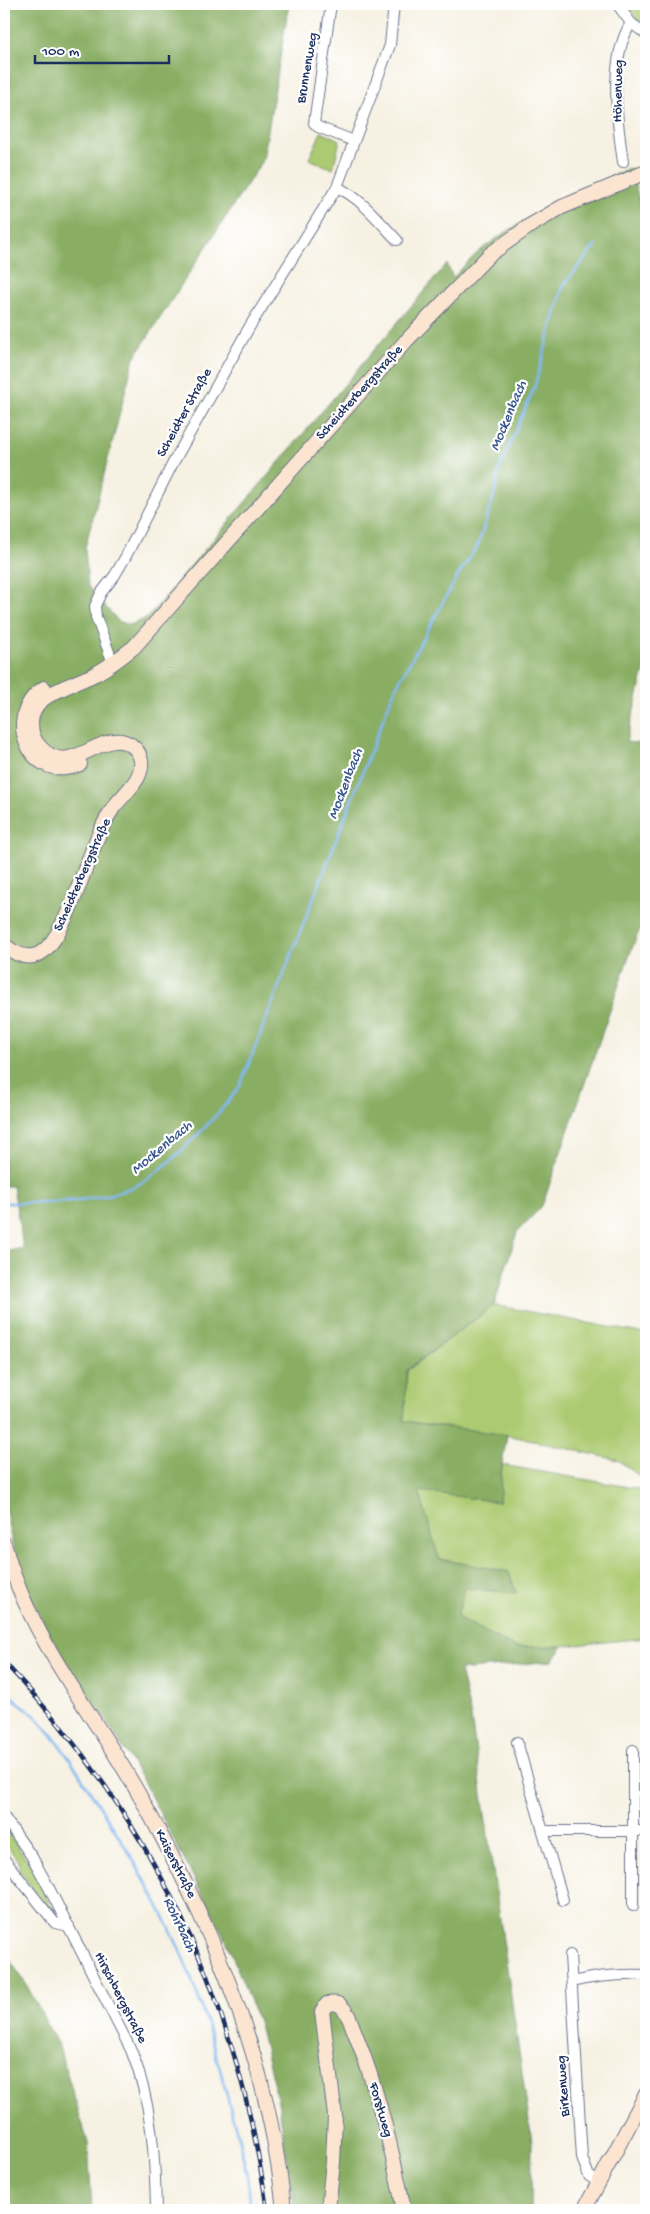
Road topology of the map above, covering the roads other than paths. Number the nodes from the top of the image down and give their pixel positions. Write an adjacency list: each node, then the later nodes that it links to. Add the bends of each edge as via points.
1 (331, 4): 6 (street, Brunnenweg, via 314,123)
2 (394, 4): 6 (street, Scheidter Straße, via 390,45)
3 (617, 4): 4 (street)
4 (631, 22): 5 (street); 7 (street, Höhenweg, via 620,46 616,115)
5 (646, 34)
6 (354, 141): 9 (street, Scheidter Straße)
7 (622, 162)
8 (644, 174): 11 (street, Scheidterbergstraße, via 562,207 489,254 406,341 154,628)
9 (337, 187): 10 (street, via 353,194); 11 (street, Scheidter Straße, via 250,326 173,463 126,556 101,593 95,606 96,617)
10 (397, 240)
11 (113, 663): 12 (street, Scheidterbergstraße, via 40,702 32,715 35,740 47,754 62,758 77,757 109,742 120,741 139,754 140,770 105,823 59,932 47,950 37,956 22,956)
12 (4, 945)
13 (4, 1543): 30 (street, Kaiserstraße, via 21,1595 50,1653 100,1727 134,1786 216,1949 241,2012 260,2075)
14 (517, 1742): 17 (street)
15 (634, 1750): 18 (street)
16 (4, 1817): 23 (street, Hirschbergstraße, via 32,1857)
17 (543, 1831): 18 (street); 21 (street)
18 (633, 1831): 19 (street); 22 (street)
19 (646, 1831)
20 (4, 1859): 23 (street, via 49,1917 55,1923)
21 (563, 1900)
22 (633, 1906)
23 (69, 1926): 29 (street, Hirschbergstraße, via 140,2073 155,2162)
24 (570, 1955): 26 (street, Birkenweg)
25 (646, 1976): 26 (street, via 628,1974)
26 (572, 1982): 28 (street, Birkenweg, via 582,2158 589,2176)
27 (646, 2094): 28 (street)
28 (598, 2182): 33 (street)
29 (156, 2210)
30 (284, 2210)
31 (328, 2210): 32 (street, Forstweg, via 335,2116 322,2011 327,2004 335,2003 346,2013 364,2056 389,2140)
32 (404, 2210)
33 (584, 2210)

